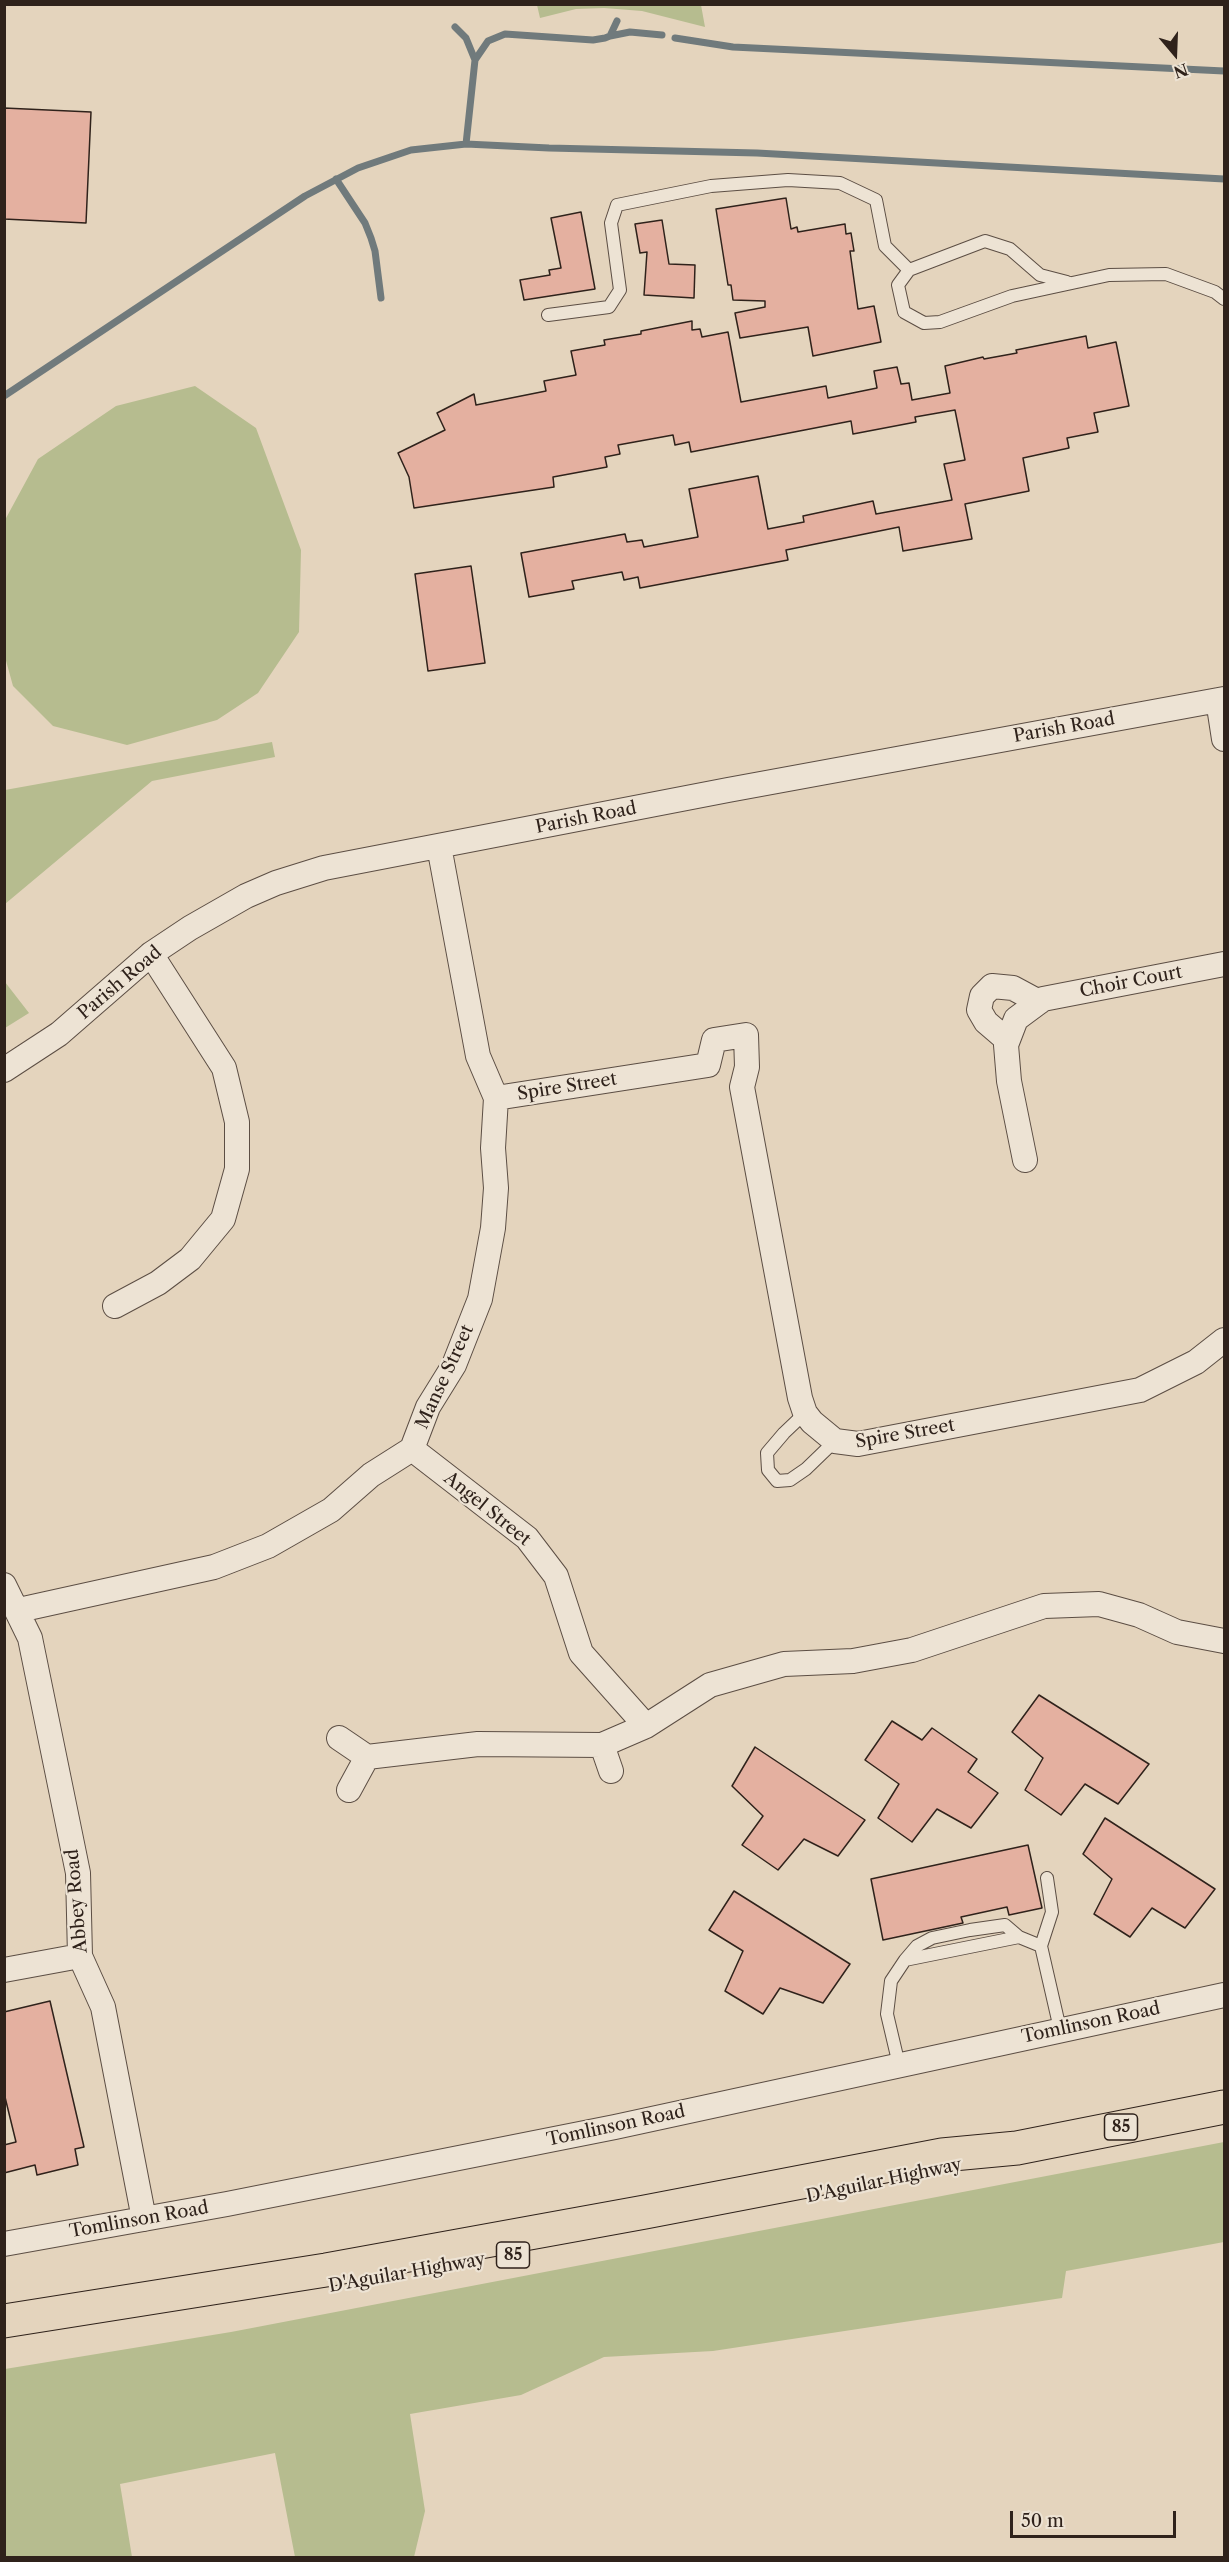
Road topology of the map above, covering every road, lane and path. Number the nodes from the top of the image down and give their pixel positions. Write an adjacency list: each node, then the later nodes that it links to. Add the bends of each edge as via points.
1 (909, 270): 2 (lane, via 985,241 1010,249 1040,275); 2 (lane, via 898,285 904,312 924,323 940,322 1012,296); 4 (lane, via 885,246 876,200 840,183 788,180 711,186 617,205 610,224 620,290 609,307)
2 (1067, 282): 3 (lane, via 1153,272)
3 (1221, 293)
4 (548, 315)
5 (1221, 700): 6 (street); 7 (street, Parish Road)
6 (1224, 739)
7 (439, 846): 8 (street, Parish Road, via 324,868 276,883 218,911); 15 (street, Manse Street, via 478,1056)
8 (151, 954): 13 (street, Parish Road, via 59,1034); 17 (street, via 224,1068 237,1122 237,1169 223,1219 190,1258 158,1283)
9 (1224, 964): 10 (street, Choir Court)
10 (1039, 1002): 11 (street, Choir Court, via 1016,1019); 11 (street, via 1012,988 992,986 981,996 979,1010)
11 (1007, 1041): 16 (street, via 1009,1081)
12 (708, 1065): 14 (street); 14 (street, via 714,1040 746,1035 747,1067); 15 (street, Spire Street)
13 (4, 1070)
14 (742, 1087): 19 (street)
15 (496, 1098): 21 (street, Manse Street, via 494,1228 480,1299 454,1365 429,1407)
16 (1025, 1160)
17 (115, 1306)
18 (1223, 1345): 20 (street, Spire Street, via 1140,1390 858,1444)
19 (805, 1413): 20 (street, Spire Street); 20 (lane, via 767,1453 768,1470 777,1481 790,1480 806,1469)
20 (835, 1441)
21 (412, 1449): 23 (street, Manse Street, via 371,1475 331,1510 268,1546 214,1567); 25 (street, Angel Street, via 527,1538 555,1576 581,1653)
22 (4, 1586): 23 (street, Abbey Road)
23 (18, 1610): 33 (street, Abbey Road, via 30,1638 78,1873)
24 (1224, 1641): 25 (street, via 1177,1632 1139,1615 1099,1604 1044,1606 912,1650 853,1662 784,1664 710,1685)
25 (646, 1726): 27 (street)
26 (339, 1738): 28 (street)
27 (602, 1746): 28 (street, via 478,1744); 29 (street)
28 (367, 1757): 30 (street)
29 (611, 1771)
30 (349, 1790)
31 (1047, 1878): 32 (lane, via 1053,1912)
32 (1041, 1946): 36 (lane); 37 (lane, via 1019,1937 1005,1925 932,1938 917,1946 891,1981 887,2014)
33 (80, 1956): 34 (street); 40 (street, Abbey Road, via 103,2007)
34 (4, 1970)
35 (1224, 1995): 36 (street, Tomlinson Road)
36 (1060, 2029): 37 (street, Tomlinson Road)
37 (899, 2065): 40 (street, Tomlinson Road, via 603,2129)
38 (1224, 2107): 39 (highway, D'Aguilar Highway / 85)
39 (1017, 2148): 42 (highway, D'Aguilar Highway / 85, via 942,2155 371,2262); 43 (highway, D'Aguilar Highway / 85, via 943,2171 646,2230)
40 (144, 2219): 41 (street, Tomlinson Road)
41 (4, 2244)
42 (4, 2321)
43 (4, 2339)

